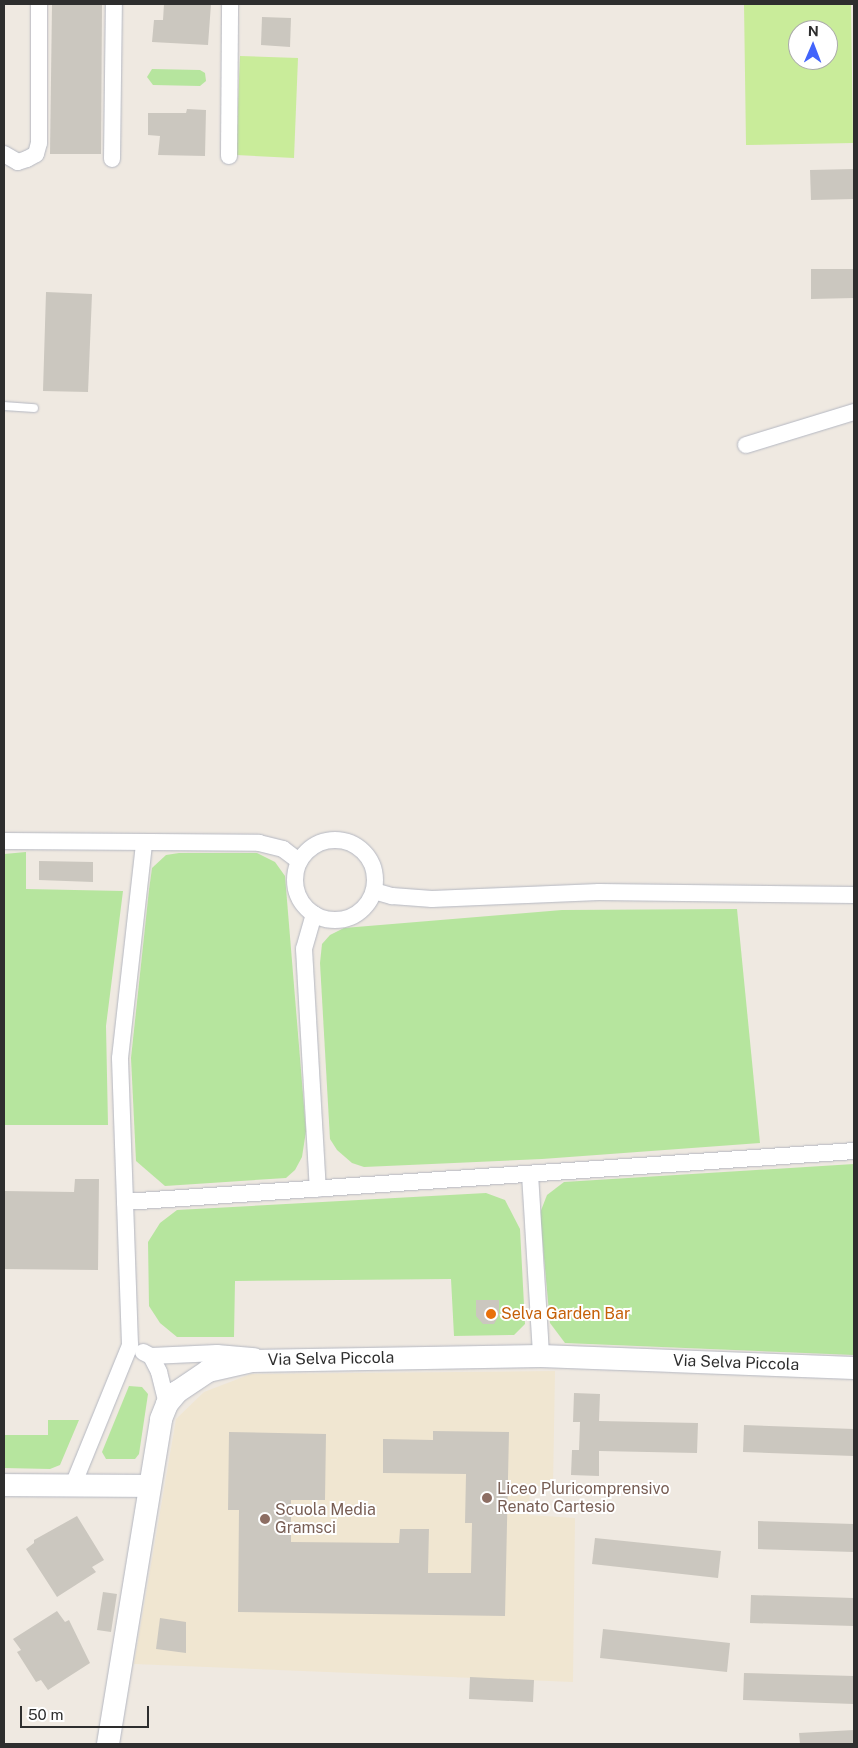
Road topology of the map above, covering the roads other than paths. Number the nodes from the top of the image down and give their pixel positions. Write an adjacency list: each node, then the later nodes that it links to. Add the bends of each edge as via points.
1 (39, 4): 4 (street, via 39,143 36,154 18,162)
2 (114, 4): 6 (street)
3 (230, 4): 5 (street)
4 (4, 154)
5 (229, 156)
6 (112, 159)
7 (4, 406): 8 (lane)
8 (34, 408)
9 (854, 412): 10 (street)
10 (746, 444)
11 (4, 841): 12 (street)
12 (144, 843): 13 (street, via 259,844 283,849); 20 (street, via 120,1058)
13 (299, 861): 14 (street, via 308,850 323,842 349,842 363,851 372,865); 16 (street, via 295,875 296,890 301,902)
14 (374, 891): 15 (street, via 392,896 432,898 599,892); 16 (street, via 361,910 347,918 328,920)
15 (854, 895)
16 (314, 914): 19 (street, via 304,949)
17 (854, 1151): 18 (street)
18 (530, 1174): 19 (street); 23 (street)
19 (318, 1188): 20 (street)
20 (125, 1202): 21 (street)
21 (130, 1345): 22 (street); 28 (street)
22 (150, 1356): 24 (street, via 217,1352); 26 (street, via 159,1372)
23 (541, 1356): 24 (street, Via Selva Piccola); 25 (street, Via Selva Piccola)
24 (284, 1360): 26 (street, Via Selva Piccola, via 229,1364 208,1371 188,1382)
25 (854, 1368)
26 (167, 1404): 29 (street)
27 (4, 1485): 28 (street)
28 (73, 1485): 29 (street)
29 (148, 1486): 30 (street)
30 (108, 1744)

